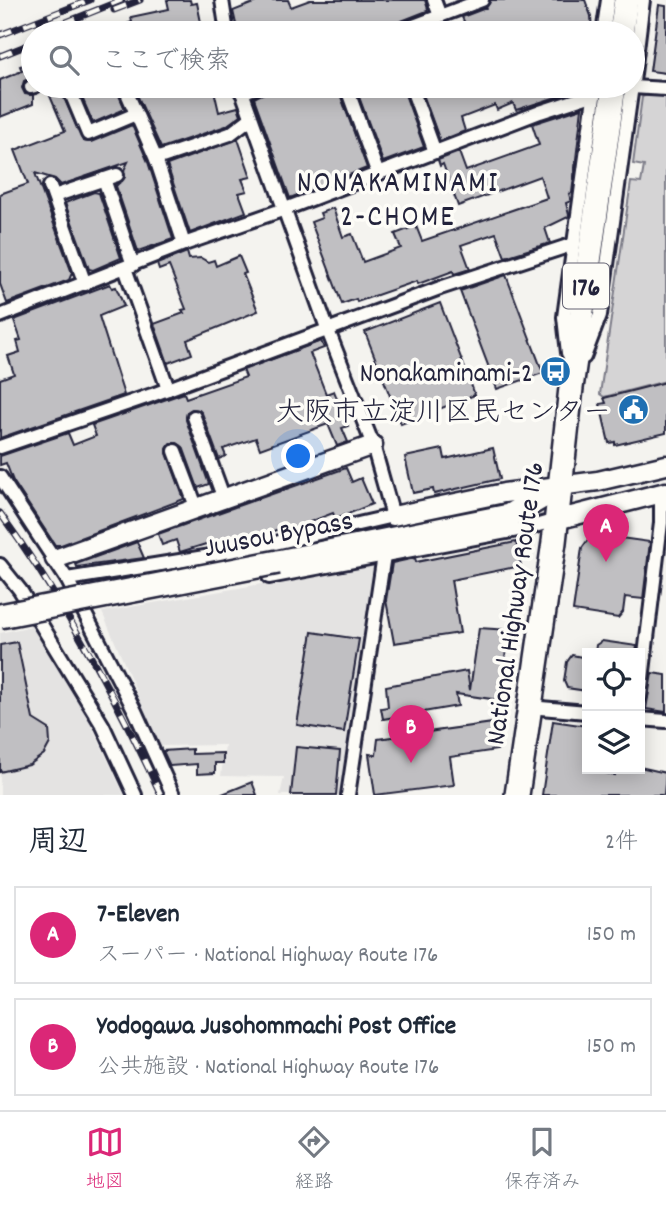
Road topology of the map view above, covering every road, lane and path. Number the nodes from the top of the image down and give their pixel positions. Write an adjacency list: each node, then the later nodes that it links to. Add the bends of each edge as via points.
1 (222, 0): 8 (street)
2 (434, 0): 7 (street)
3 (482, 0): 7 (street)
4 (608, 0): 10 (street)
5 (626, 0): 11 (highway)
6 (643, 0): 12 (street)
7 (440, 16): 9 (street)
8 (225, 21)
9 (427, 21)
10 (614, 21)
11 (619, 21)
12 (640, 21)
13 (645, 87): 14 (street)
14 (666, 89)
15 (73, 98): 24 (street, via 88,134)
16 (129, 98): 24 (street)
17 (244, 98): 25 (street)
18 (350, 98): 28 (street)
19 (415, 98): 26 (street)
20 (577, 98): 26 (street)
21 (599, 98): 33 (street)
22 (600, 98): 38 (highway, National Highway Route 176 / 176)
23 (630, 98): 38 (street, via 600,315)
24 (136, 114): 27 (street)
25 (251, 118): 27 (street, via 230,134); 31 (street)
26 (435, 152): 28 (street)
27 (156, 159): 32 (street)
28 (378, 174): 31 (street)
29 (117, 175): 30 (street)
30 (104, 179): 34 (street); 35 (street, via 52,191)
31 (285, 209): 32 (street); 37 (street)
32 (184, 244): 34 (street)
33 (574, 244): 37 (street); 38 (street, via 564,317)
34 (129, 267): 35 (street); 39 (street)
35 (85, 284): 36 (street)
36 (0, 316)
37 (327, 328): 39 (street); 41 (street)
38 (571, 388): 46 (highway, National Highway Route 176 / 176)
39 (167, 389): 42 (street)
40 (194, 417): 48 (street)
41 (373, 445): 48 (street); 50 (street)
42 (0, 447)
43 (175, 451): 49 (street)
44 (666, 465): 46 (street)
45 (0, 477): 53 (street)
46 (560, 486): 50 (street); 51 (highway, National Highway Route 176 / 176); 54 (highway, Juusou Bypass, via 509,516)
47 (663, 492): 51 (street); 58 (street)
48 (224, 499): 49 (street)
49 (197, 509): 53 (street)
50 (393, 516): 54 (street)
51 (556, 520): 52 (street); 59 (highway, National Highway Route 176 / 176)
52 (384, 555): 54 (street); 65 (street)
53 (55, 559): 56 (street)
54 (270, 562): 56 (street); 57 (highway, Juusou Bypass, bridge)
55 (0, 565): 63 (street, via 103,726)
56 (67, 579): 64 (street)
57 (0, 615)
58 (645, 655)
59 (529, 707): 60 (street); 66 (highway, National Highway Route 176 / 176)
60 (582, 712)
61 (645, 719): 62 (street)
62 (666, 721)
63 (135, 795)
64 (173, 795)
65 (348, 795)
66 (517, 795)

